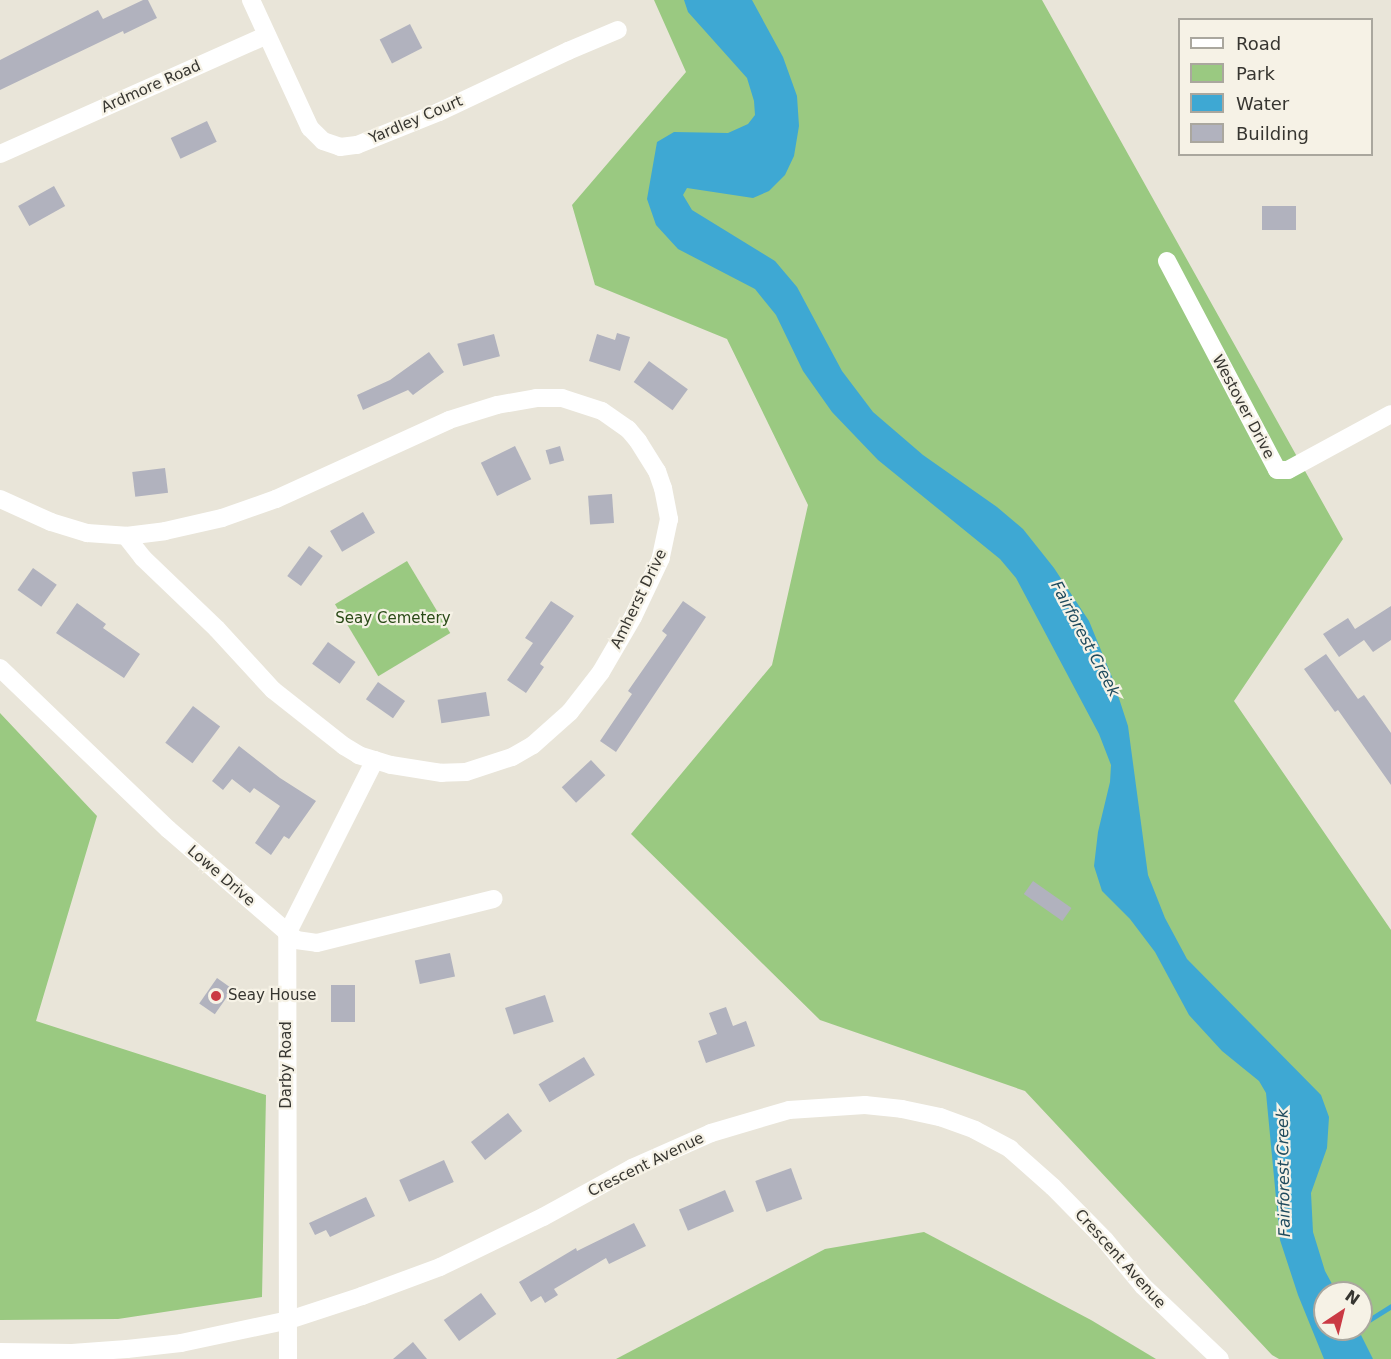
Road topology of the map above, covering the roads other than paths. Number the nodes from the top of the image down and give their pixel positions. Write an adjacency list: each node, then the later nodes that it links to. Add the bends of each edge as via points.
1 (251, 0): 3 (street)
2 (618, 30): 3 (street, Yardley Court, via 439,111 357,145 340,147 323,141 310,128)
3 (267, 35): 4 (street, Ardmore Road)
4 (0, 154)
5 (1167, 261): 6 (street, Westover Drive, via 1277,470 1288,470)
6 (1391, 414)
7 (0, 499): 8 (street, Amherst Drive, via 87,533)
8 (126, 536): 10 (street, Amherst Drive, via 273,690 344,746); 10 (street, Amherst Drive, via 165,531 249,509 329,476 401,440 497,405 536,398 575,401 602,411 628,429 657,471 667,505 668,532 661,558 633,617 586,693 533,744 490,766 442,773)
9 (0, 668): 12 (street, Lowe Drive, via 168,829)
10 (375, 760): 12 (street, Darby Road)
11 (494, 898): 12 (street, Lowe Drive, via 317,942 296,940)
12 (287, 934): 13 (street, Darby Road)
13 (288, 1320): 14 (street, Crescent Avenue, via 181,1343 127,1349); 15 (street, Darby Road); 16 (street, Crescent Avenue, via 440,1267 632,1168 711,1133 789,1110 865,1105 940,1117 1010,1149 1053,1186 1143,1286)
14 (0, 1352)
15 (288, 1359)
16 (1220, 1359)

